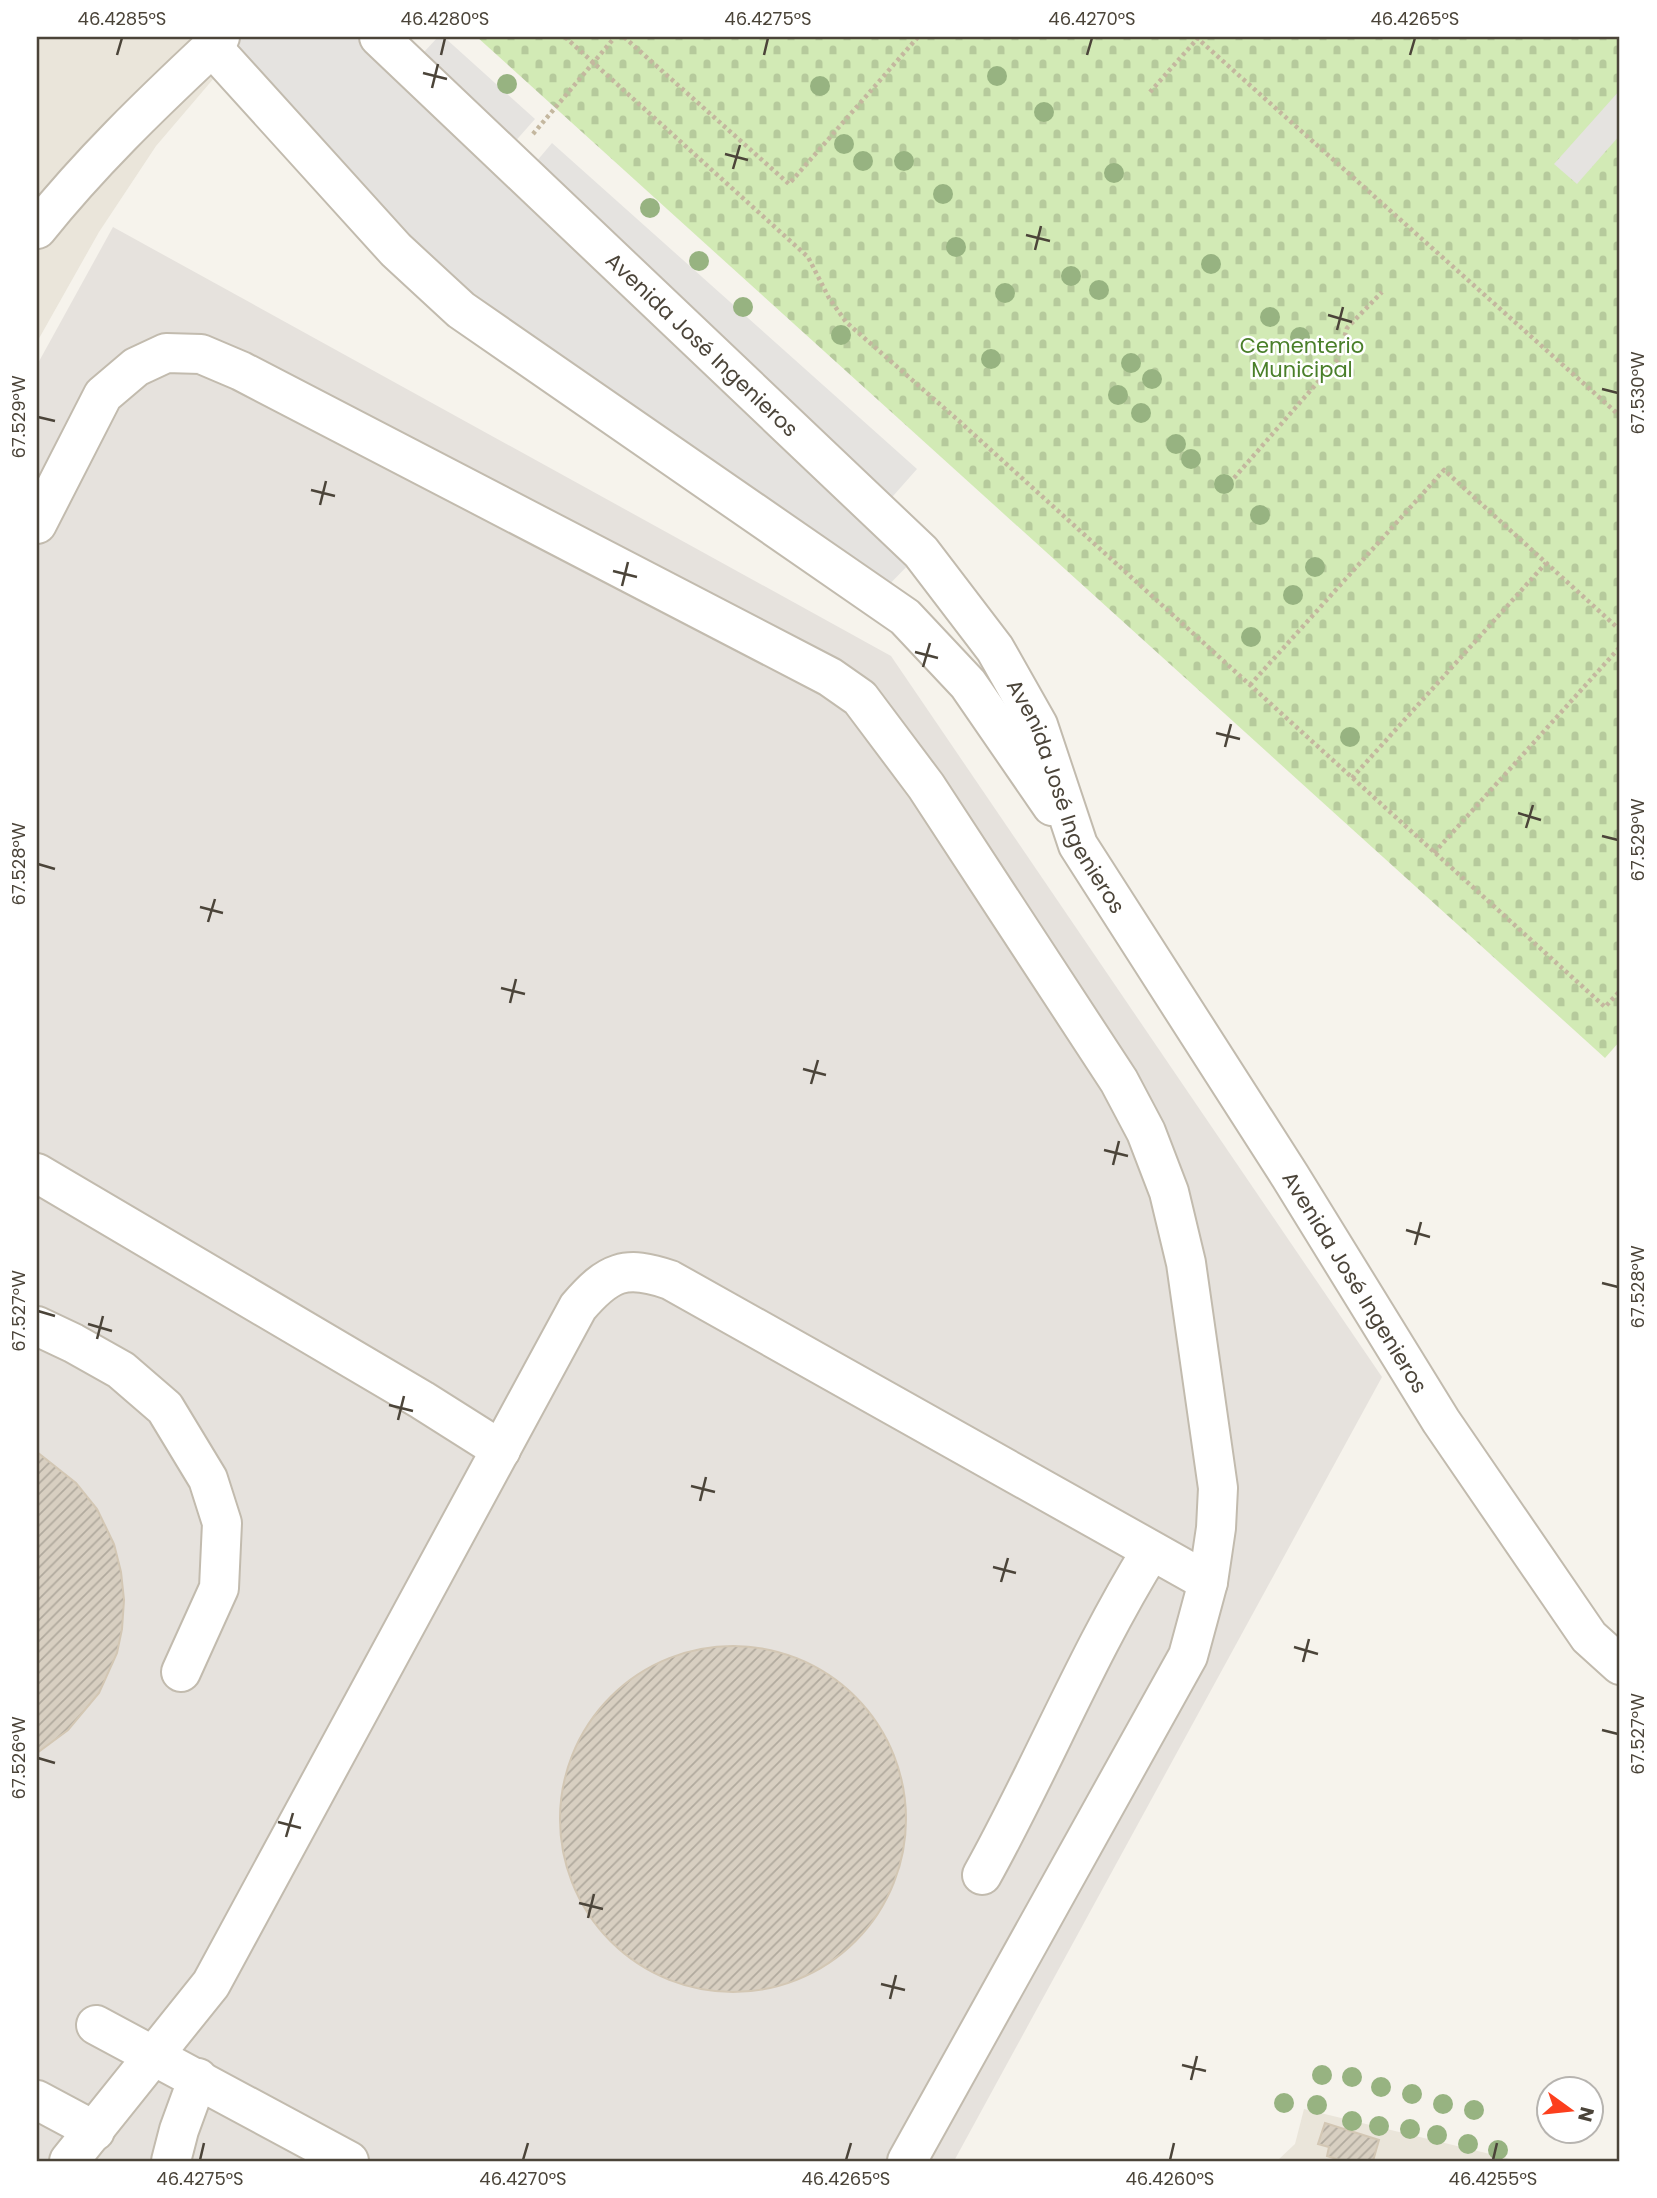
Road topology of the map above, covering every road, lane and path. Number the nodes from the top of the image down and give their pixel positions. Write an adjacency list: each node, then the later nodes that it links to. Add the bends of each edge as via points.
1 (379, 37): 10 (street, Avenida José Ingenieros)
2 (565, 37): 8 (path)
3 (615, 37): 8 (path)
4 (624, 37): 5 (path, via 789,184)
5 (918, 37)
6 (1198, 37): 9 (path); 13 (path)
7 (216, 42): 11 (street, via 130,124); 21 (street, via 396,250 461,310 905,617 968,684)
8 (594, 62): 10 (path); 19 (path, via 808,257 846,322)
9 (1150, 92)
10 (510, 162): 21 (street, Avenida José Ingenieros, via 921,552 995,649 1038,726)
11 (37, 229)
12 (1382, 292): 14 (path, via 1347,328 1338,359)
13 (1620, 416)
14 (1234, 478)
15 (37, 524): 28 (street, via 103,395 136,367 166,353 201,354 830,677 860,698 926,786 1119,1081 1146,1132 1169,1192 1186,1263 1218,1488)
16 (1546, 563): 17 (path); 19 (path, via 1444,470); 20 (path)
17 (1620, 630)
18 (1620, 647): 22 (path)
19 (1251, 685): 20 (path)
20 (1352, 778): 22 (path)
21 (1078, 845): 29 (street, Avenida José Ingenieros, via 1441,1421 1589,1637)
22 (1434, 853): 23 (path, via 1605,1007)
23 (1620, 991)
24 (37, 1173): 26 (street)
25 (37, 1326): 30 (street, via 121,1370 166,1408 208,1479 222,1523 219,1588)
26 (501, 1450): 27 (street, via 578,1307 605,1281 623,1272 648,1272 670,1280); 33 (street, via 211,1984)
27 (1151, 1551): 28 (street); 31 (street, via 1123,1597)
28 (1208, 1582): 40 (street, via 1188,1656)
29 (1620, 1665)
30 (181, 1672)
31 (982, 1875)
32 (96, 2025): 33 (street)
33 (155, 2056): 34 (street); 36 (street)
34 (198, 2078): 38 (street); 39 (street)
35 (37, 2100): 36 (street)
36 (95, 2131): 37 (street)
37 (69, 2161)
38 (171, 2161)
39 (349, 2161)
40 (907, 2161)

